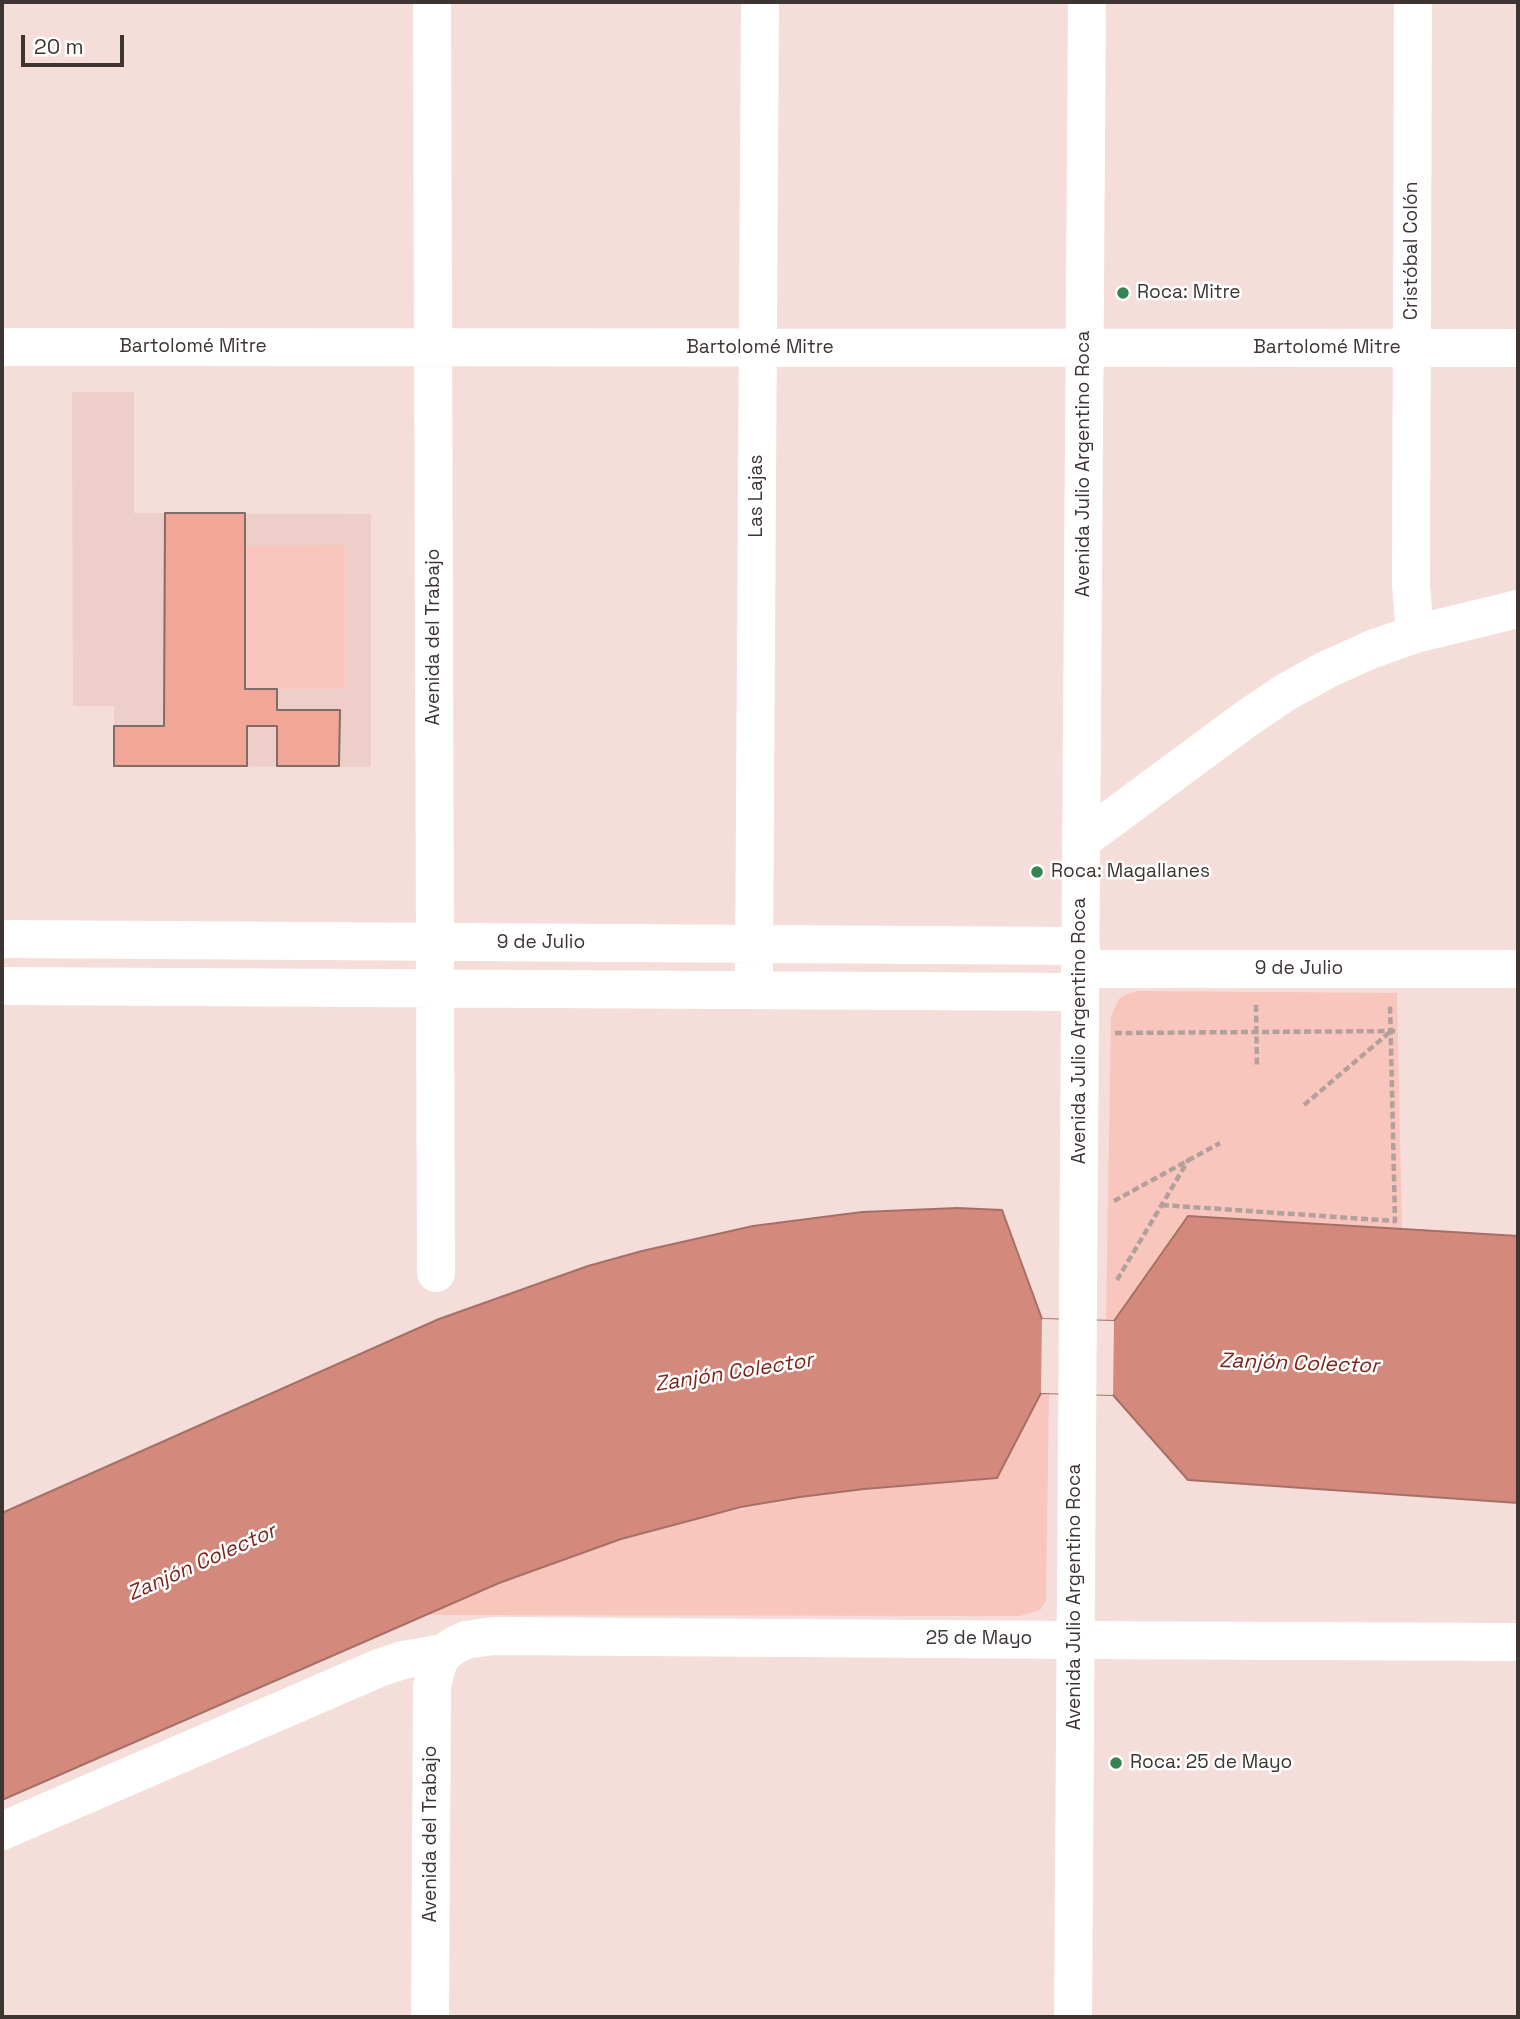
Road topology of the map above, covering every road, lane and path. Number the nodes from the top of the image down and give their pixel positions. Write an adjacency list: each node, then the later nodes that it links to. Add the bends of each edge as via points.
1 (432, 2): 6 (street, Avenida del Trabajo)
2 (760, 2): 7 (street, Las Lajas)
3 (1087, 2): 8 (street, Avenida Julio Argentino Roca)
4 (1413, 2): 9 (street, Cristóbal Colón)
5 (2, 347): 6 (street, Bartolomé Mitre)
6 (433, 347): 7 (street, Bartolomé Mitre); 15 (street, Avenida del Trabajo)
7 (758, 348): 8 (street, Bartolomé Mitre); 16 (street, Las Lajas)
8 (1085, 348): 9 (street, Bartolomé Mitre); 13 (street, Avenida Julio Argentino Roca)
9 (1412, 348): 10 (street, Bartolomé Mitre); 12 (street, Cristóbal Colón)
10 (1518, 348)
11 (1518, 609): 12 (street)
12 (1415, 634): 13 (street, via 1370,650 1286,692)
13 (1081, 841): 17 (street, Avenida Julio Argentino Roca)
14 (2, 939): 15 (street, 9 de Julio)
15 (435, 942): 16 (street, 9 de Julio); 20 (street, Avenida del Trabajo)
16 (754, 945): 17 (street, 9 de Julio); 21 (street, Las Lajas)
17 (1080, 969): 18 (street, 9 de Julio); 21 (street, 9 de Julio); 36 (street, Avenida Julio Argentino Roca)
18 (1518, 969)
19 (2, 986): 20 (street, 9 de Julio)
20 (435, 988): 21 (street, 9 de Julio); 34 (street, Avenida del Trabajo)
21 (754, 990)
22 (1256, 992): 27 (path)
23 (1390, 993): 24 (path)
24 (1391, 1031): 25 (path); 27 (path); 29 (path); 33 (path, via 1395,1221)
25 (1398, 1031)
26 (1110, 1032): 27 (path)
27 (1257, 1032): 28 (path)
28 (1258, 1067)
29 (1304, 1105)
30 (1220, 1143): 31 (path)
31 (1189, 1159): 32 (path); 33 (path)
32 (1112, 1202)
33 (1162, 1205): 35 (path)
34 (436, 1273)
35 (1111, 1289)
36 (1075, 1640): 37 (street, 25 de Mayo); 38 (street, 25 de Mayo, via 493,1636 466,1640); 41 (street, Avenida Julio Argentino Roca)
37 (1518, 1642)
38 (444, 1653): 39 (street, 25 de Mayo, via 379,1668); 40 (street, Avenida del Trabajo, via 434,1674 432,1696)
39 (2, 1831)
40 (430, 2017)
41 (1073, 2017)

